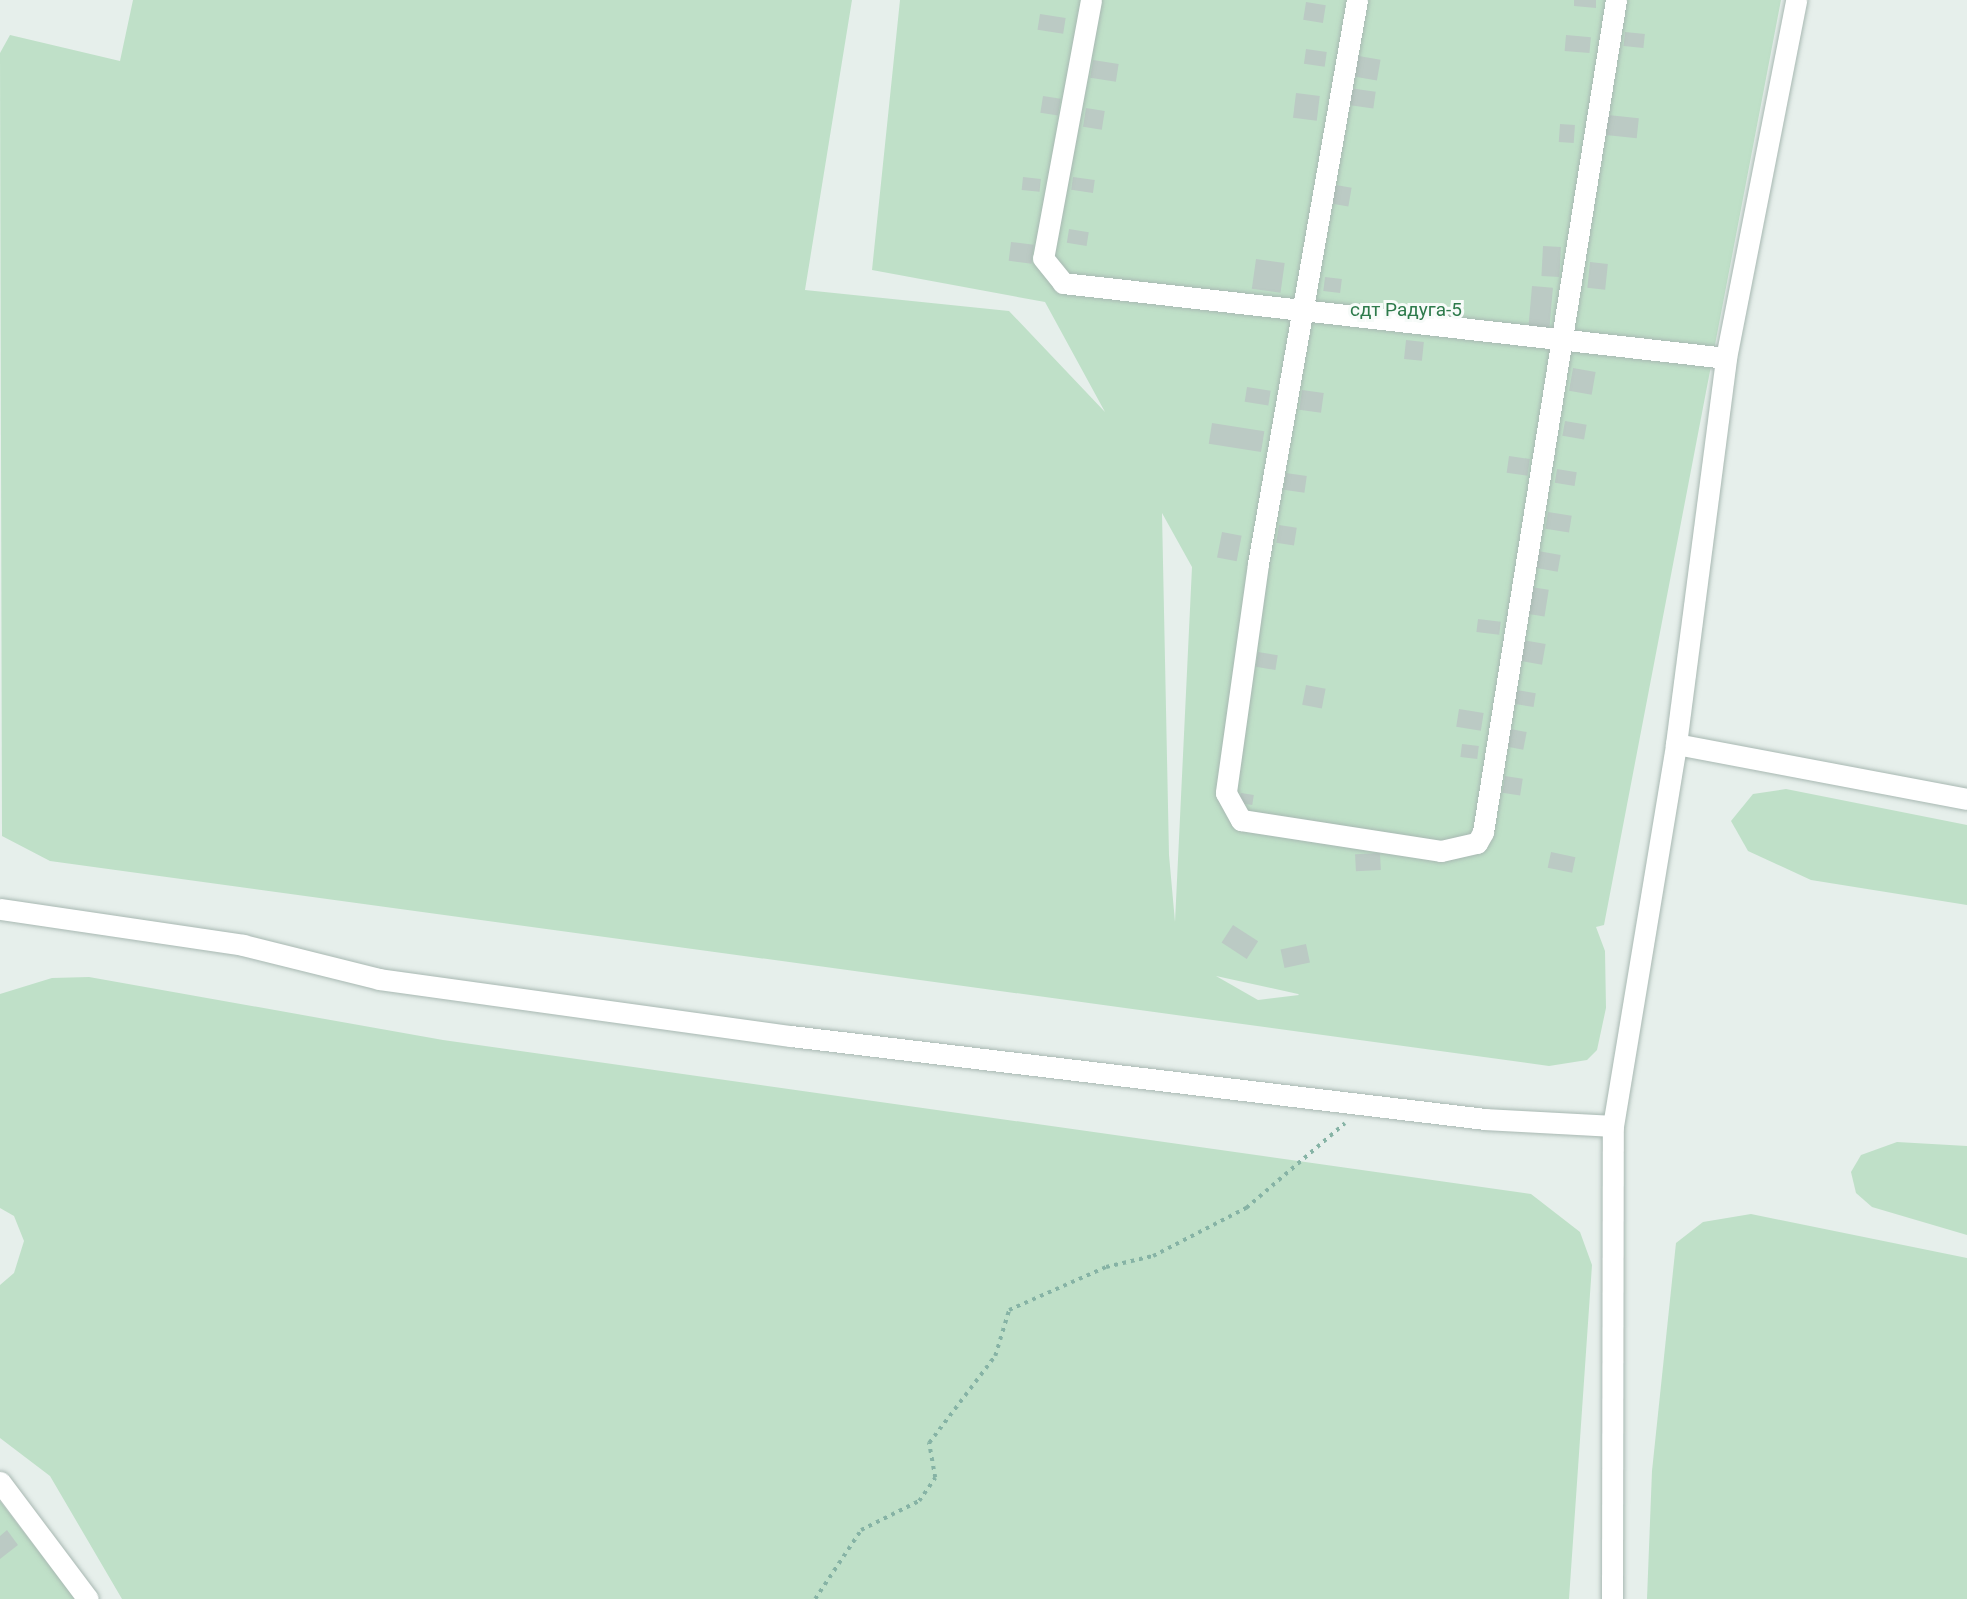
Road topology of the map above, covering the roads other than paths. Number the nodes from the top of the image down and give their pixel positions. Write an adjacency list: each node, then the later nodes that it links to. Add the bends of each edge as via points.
1 (1091, 0): 5 (street, via 1043,258 1063,283)
2 (1357, 0): 5 (street)
3 (1616, 0): 6 (street)
4 (1796, 0): 7 (street)
5 (1302, 310): 6 (street); 6 (street, via 1226,793 1241,821 1441,851 1477,843 1483,832)
6 (1563, 339): 7 (street)
7 (1726, 358): 8 (street)
8 (1676, 744): 9 (street); 11 (street)
9 (1967, 799)
10 (0, 909): 11 (street, via 243,945 379,979 1356,1103)
11 (1613, 1126): 14 (street)
12 (0, 1482): 13 (street)
13 (88, 1599)
14 (1612, 1599)

